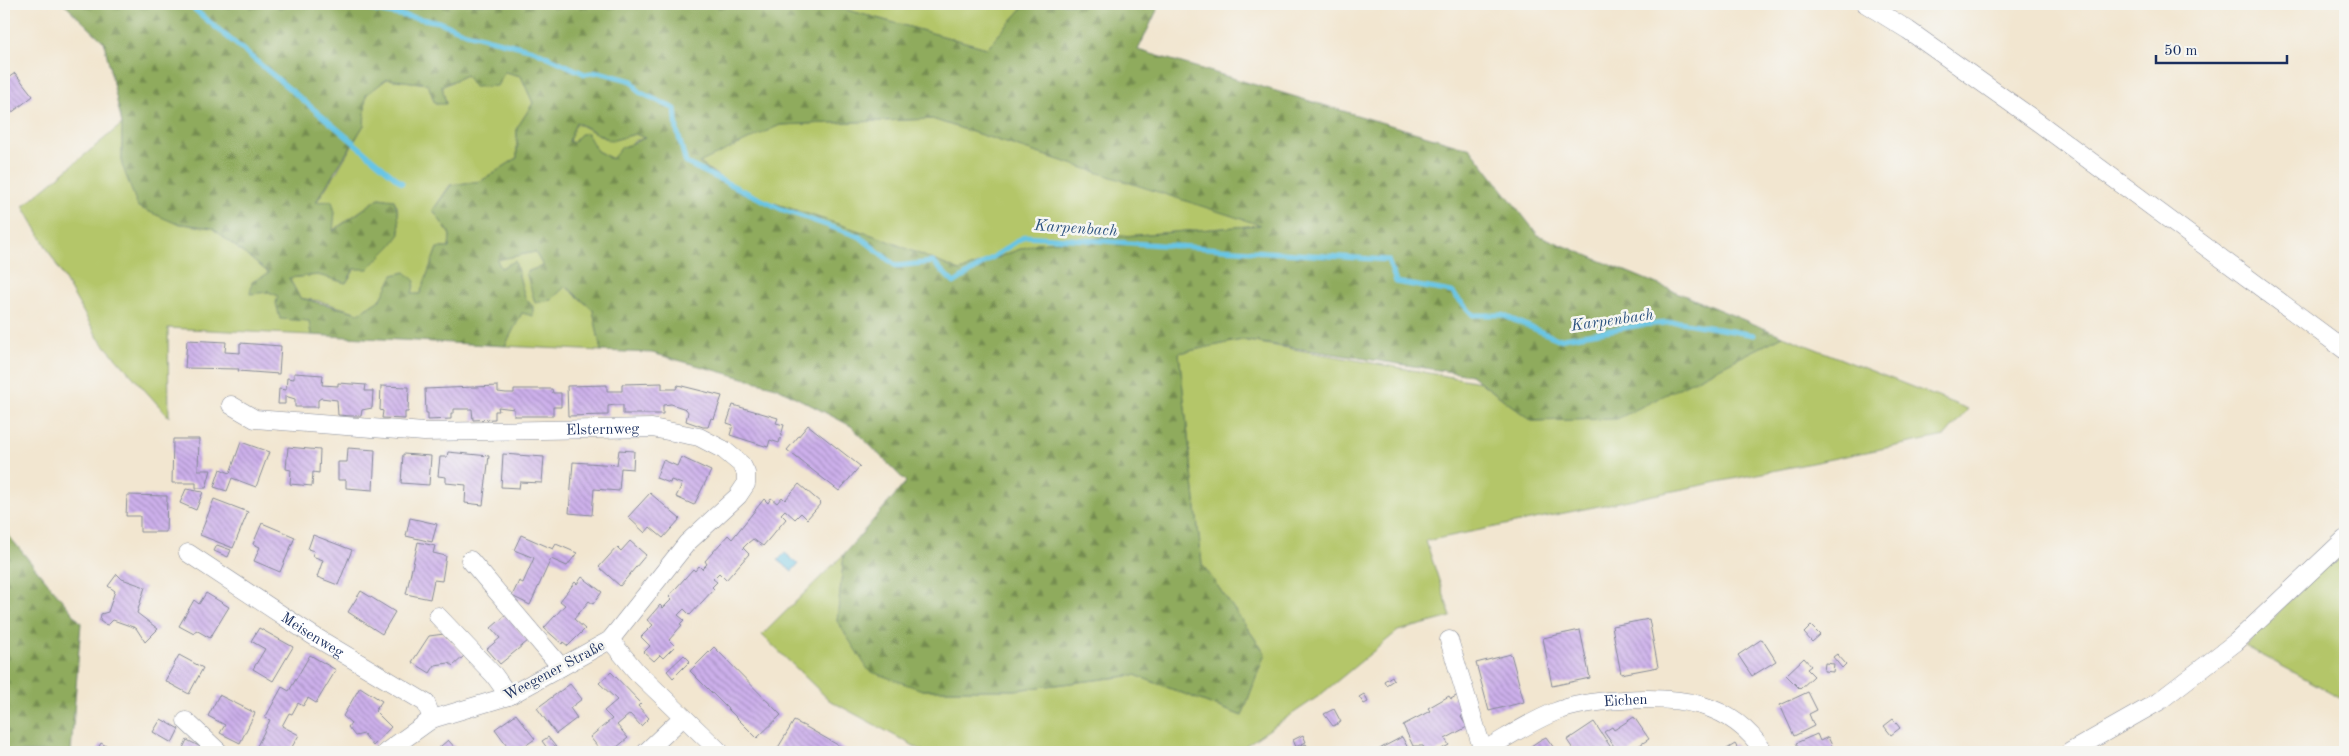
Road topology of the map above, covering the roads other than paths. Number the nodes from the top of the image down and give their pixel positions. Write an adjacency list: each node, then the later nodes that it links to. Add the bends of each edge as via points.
1 (1866, 4): 2 (street, via 2039,123)
2 (2345, 350)
3 (231, 405): 8 (street, Elsternweg, via 255,419 424,432 652,428 699,437 724,450 742,465 746,484 738,496 687,543)
4 (2345, 539): 21 (street, via 2236,642 2158,702)
5 (188, 553): 13 (street, Meisenweg, via 312,635 426,703)
6 (470, 560): 10 (street)
7 (438, 616): 11 (street, via 494,675)
8 (610, 640): 10 (street, Weegener Straße); 12 (street, Weegener Straße)
9 (1450, 640): 19 (street)
10 (561, 667): 11 (street, Weegener Straße)
11 (509, 696): 13 (street, Weegener Straße)
12 (683, 717): 17 (street); 18 (street, Weegener Straße)
13 (432, 719): 16 (street, Weegener Straße)
14 (186, 721): 15 (street)
15 (219, 752)
16 (386, 752)
17 (646, 752)
18 (720, 752)
19 (1482, 752): 20 (street, Eichen, via 1556,712 1602,701 1649,698 1678,699 1712,708 1744,729)
20 (1764, 752)
21 (2070, 752)

